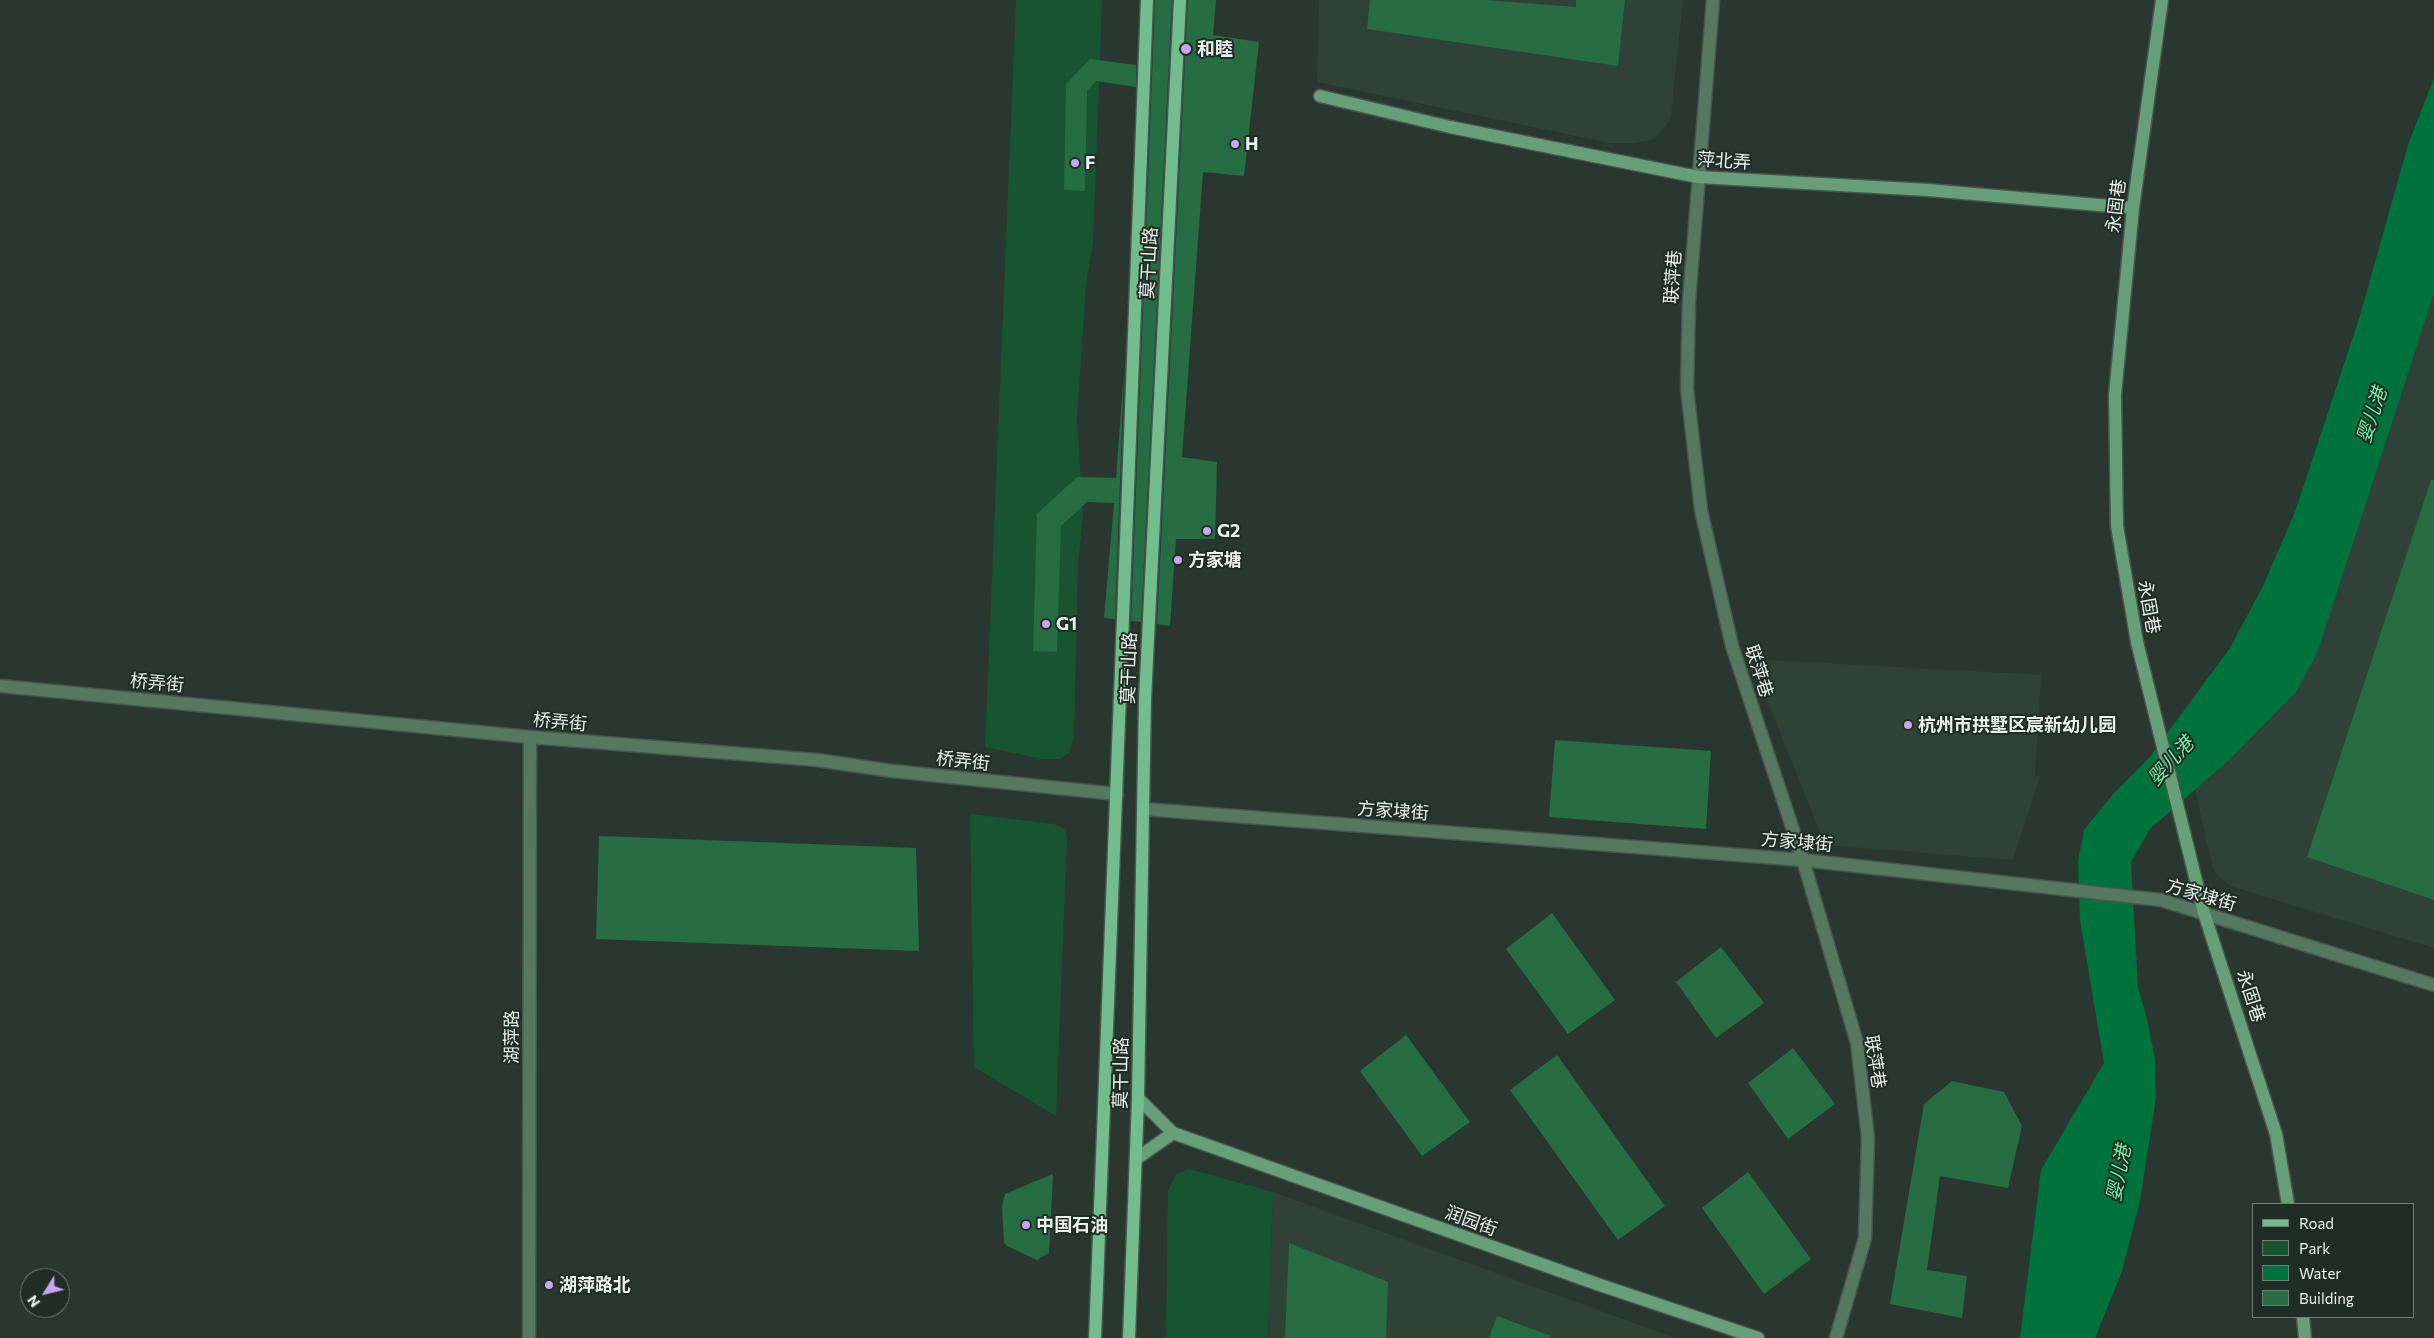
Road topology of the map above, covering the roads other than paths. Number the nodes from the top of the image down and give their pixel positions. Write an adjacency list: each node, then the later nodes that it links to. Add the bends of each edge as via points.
1 (1147, 0): 10 (main road, 莫干山路)
2 (1180, 0): 11 (main road, 莫干山路, via 1145,699)
3 (1713, 0): 6 (street, 联萍巷)
4 (2162, 0): 7 (street, 永固巷)
5 (1320, 96): 6 (street, 萍北弄, via 1450,127)
6 (1698, 178): 7 (street, 萍北弄, via 1928,190); 12 (street, 联萍巷, via 1689,301 1688,389 1701,510 1732,646)
7 (2133, 208): 13 (street, 永固巷, via 2114,396 2117,526 2137,642)
8 (0, 686): 9 (street, 桥弄街)
9 (530, 737): 10 (street, 桥弄街, via 817,760); 20 (street, 湖萍路)
10 (1117, 794): 21 (main road, 莫干山路)
11 (1144, 809): 12 (street, 方家埭街); 15 (main road, 莫干山路)
12 (1803, 860): 13 (street, 方家埭街, via 2161,900); 24 (street, 联萍巷, via 1857,1043 1868,1138 1865,1238)
13 (2204, 913): 14 (street, 方家埭街); 18 (street, 永固巷, via 2276,1134)
14 (2434, 985)
15 (1138, 1098): 16 (street, 润园街); 17 (main road, 莫干山路)
16 (1174, 1133): 17 (street); 23 (street, 润园街)
17 (1136, 1159): 22 (main road, 莫干山路)
18 (2288, 1203)
19 (2303, 1318): 25 (street)
20 (529, 1338)
21 (1095, 1338)
22 (1129, 1338)
23 (1758, 1338)
24 (1836, 1338)
25 (2305, 1338)

